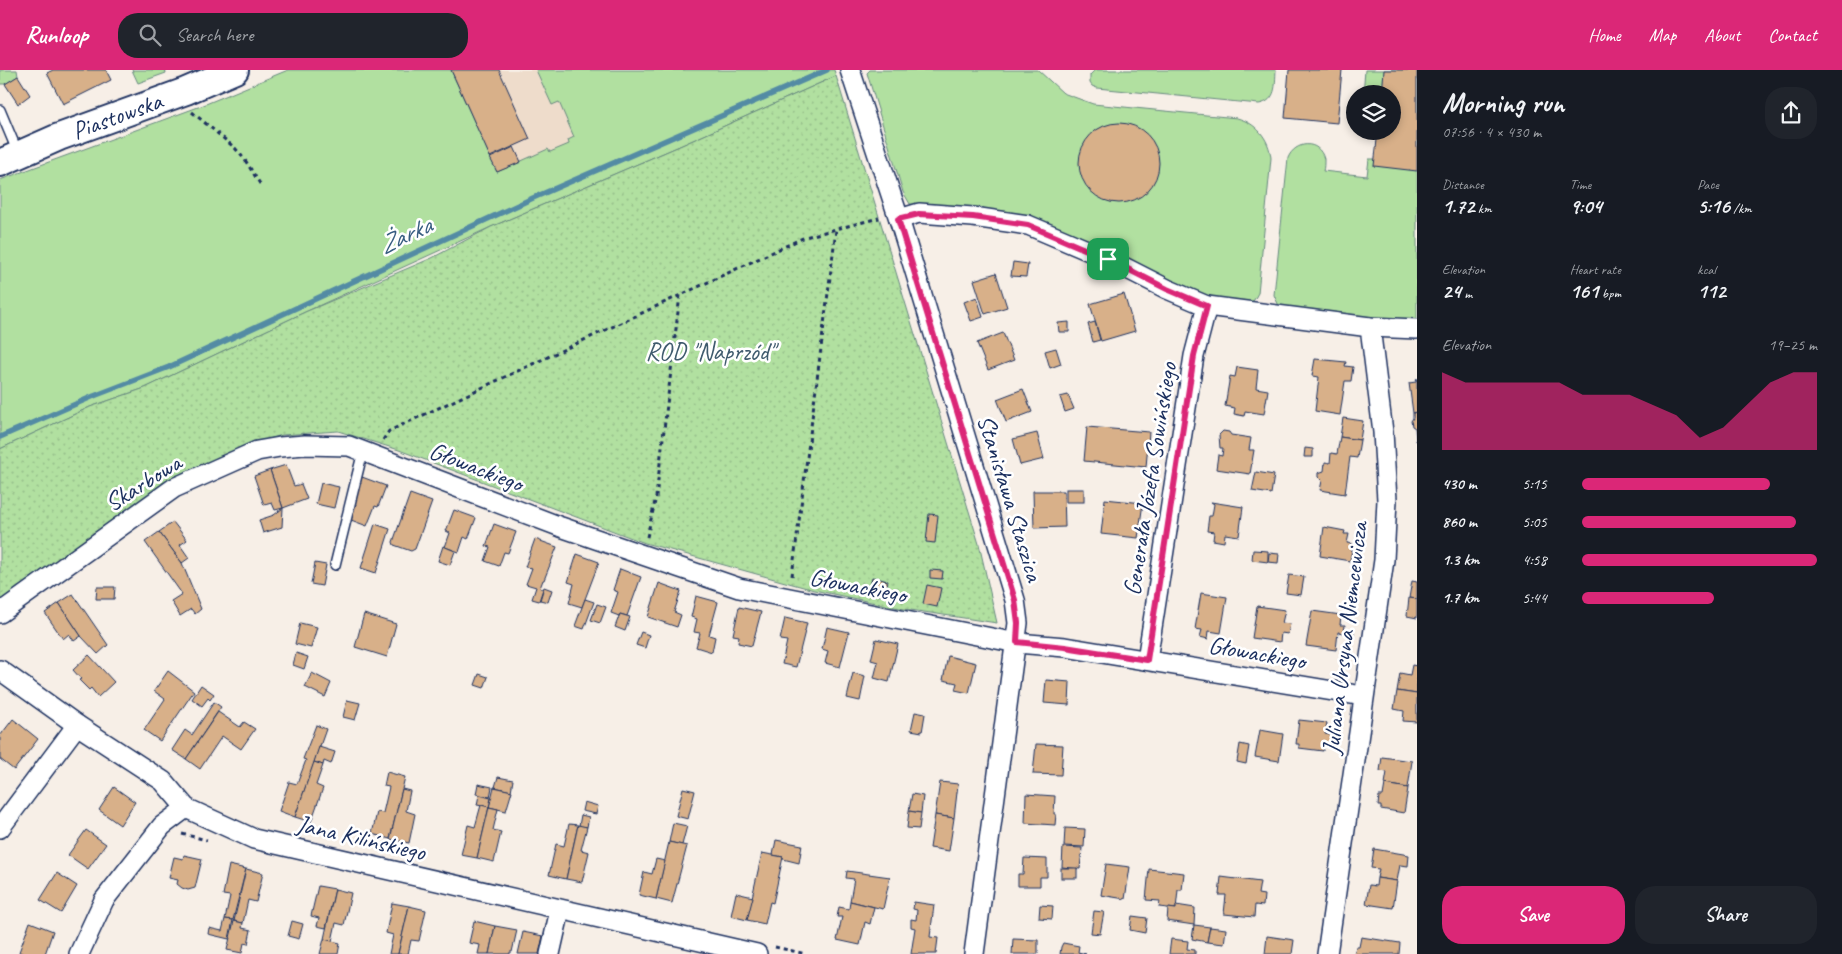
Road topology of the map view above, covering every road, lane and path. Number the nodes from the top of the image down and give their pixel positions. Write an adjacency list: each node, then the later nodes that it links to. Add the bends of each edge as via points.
1 (234, 70): 3 (street, Piastowska)
2 (850, 70): 7 (street, Stanisława Staszica)
3 (172, 95): 5 (street, Piastowska); 6 (path, via 235,148)
4 (0, 110): 5 (lane)
5 (9, 159)
6 (262, 187)
7 (891, 218): 8 (path); 10 (street, via 919,214 1028,225); 18 (street, Stanisława Staszica, via 1015,600)
8 (836, 230): 9 (path, via 805,237); 16 (path)
9 (680, 295): 13 (path, via 389,431); 14 (path, via 656,497)
10 (1207, 306): 11 (street); 19 (street, Generała Józefa Sowińskiego, via 1194,356)
11 (1370, 327): 12 (street); 21 (street, Juliana Ursyna Niemcewicza, via 1383,432 1387,500 1384,560)
12 (1417, 329)
13 (368, 453): 15 (lane); 17 (street, Skarbowa, via 349,446 306,445 257,451 174,488); 18 (street, Głowackiego, via 561,526 739,588)
14 (646, 539)
15 (335, 565)
16 (792, 576)
17 (0, 613)
18 (1017, 642): 19 (street, Głowackiego); 30 (street, Stanisława Staszica)
19 (1147, 660): 21 (street, Głowackiego)
20 (0, 670): 22 (street, Jana Kilińskiego)
21 (1363, 696): 31 (street, Juliana Ursyna Niemcewicza)
22 (78, 725): 23 (street, Jana Kilińskiego, via 163,781); 24 (street)
23 (186, 808): 25 (street, Jana Kilińskiego, via 254,839); 27 (street, via 162,826 104,900)
24 (0, 828)
25 (560, 910): 26 (street, Jana Kilińskiego); 28 (street)
26 (765, 950): 29 (path)
27 (79, 954)
28 (550, 954)
29 (806, 954)
30 (974, 954)
31 (1327, 954)

